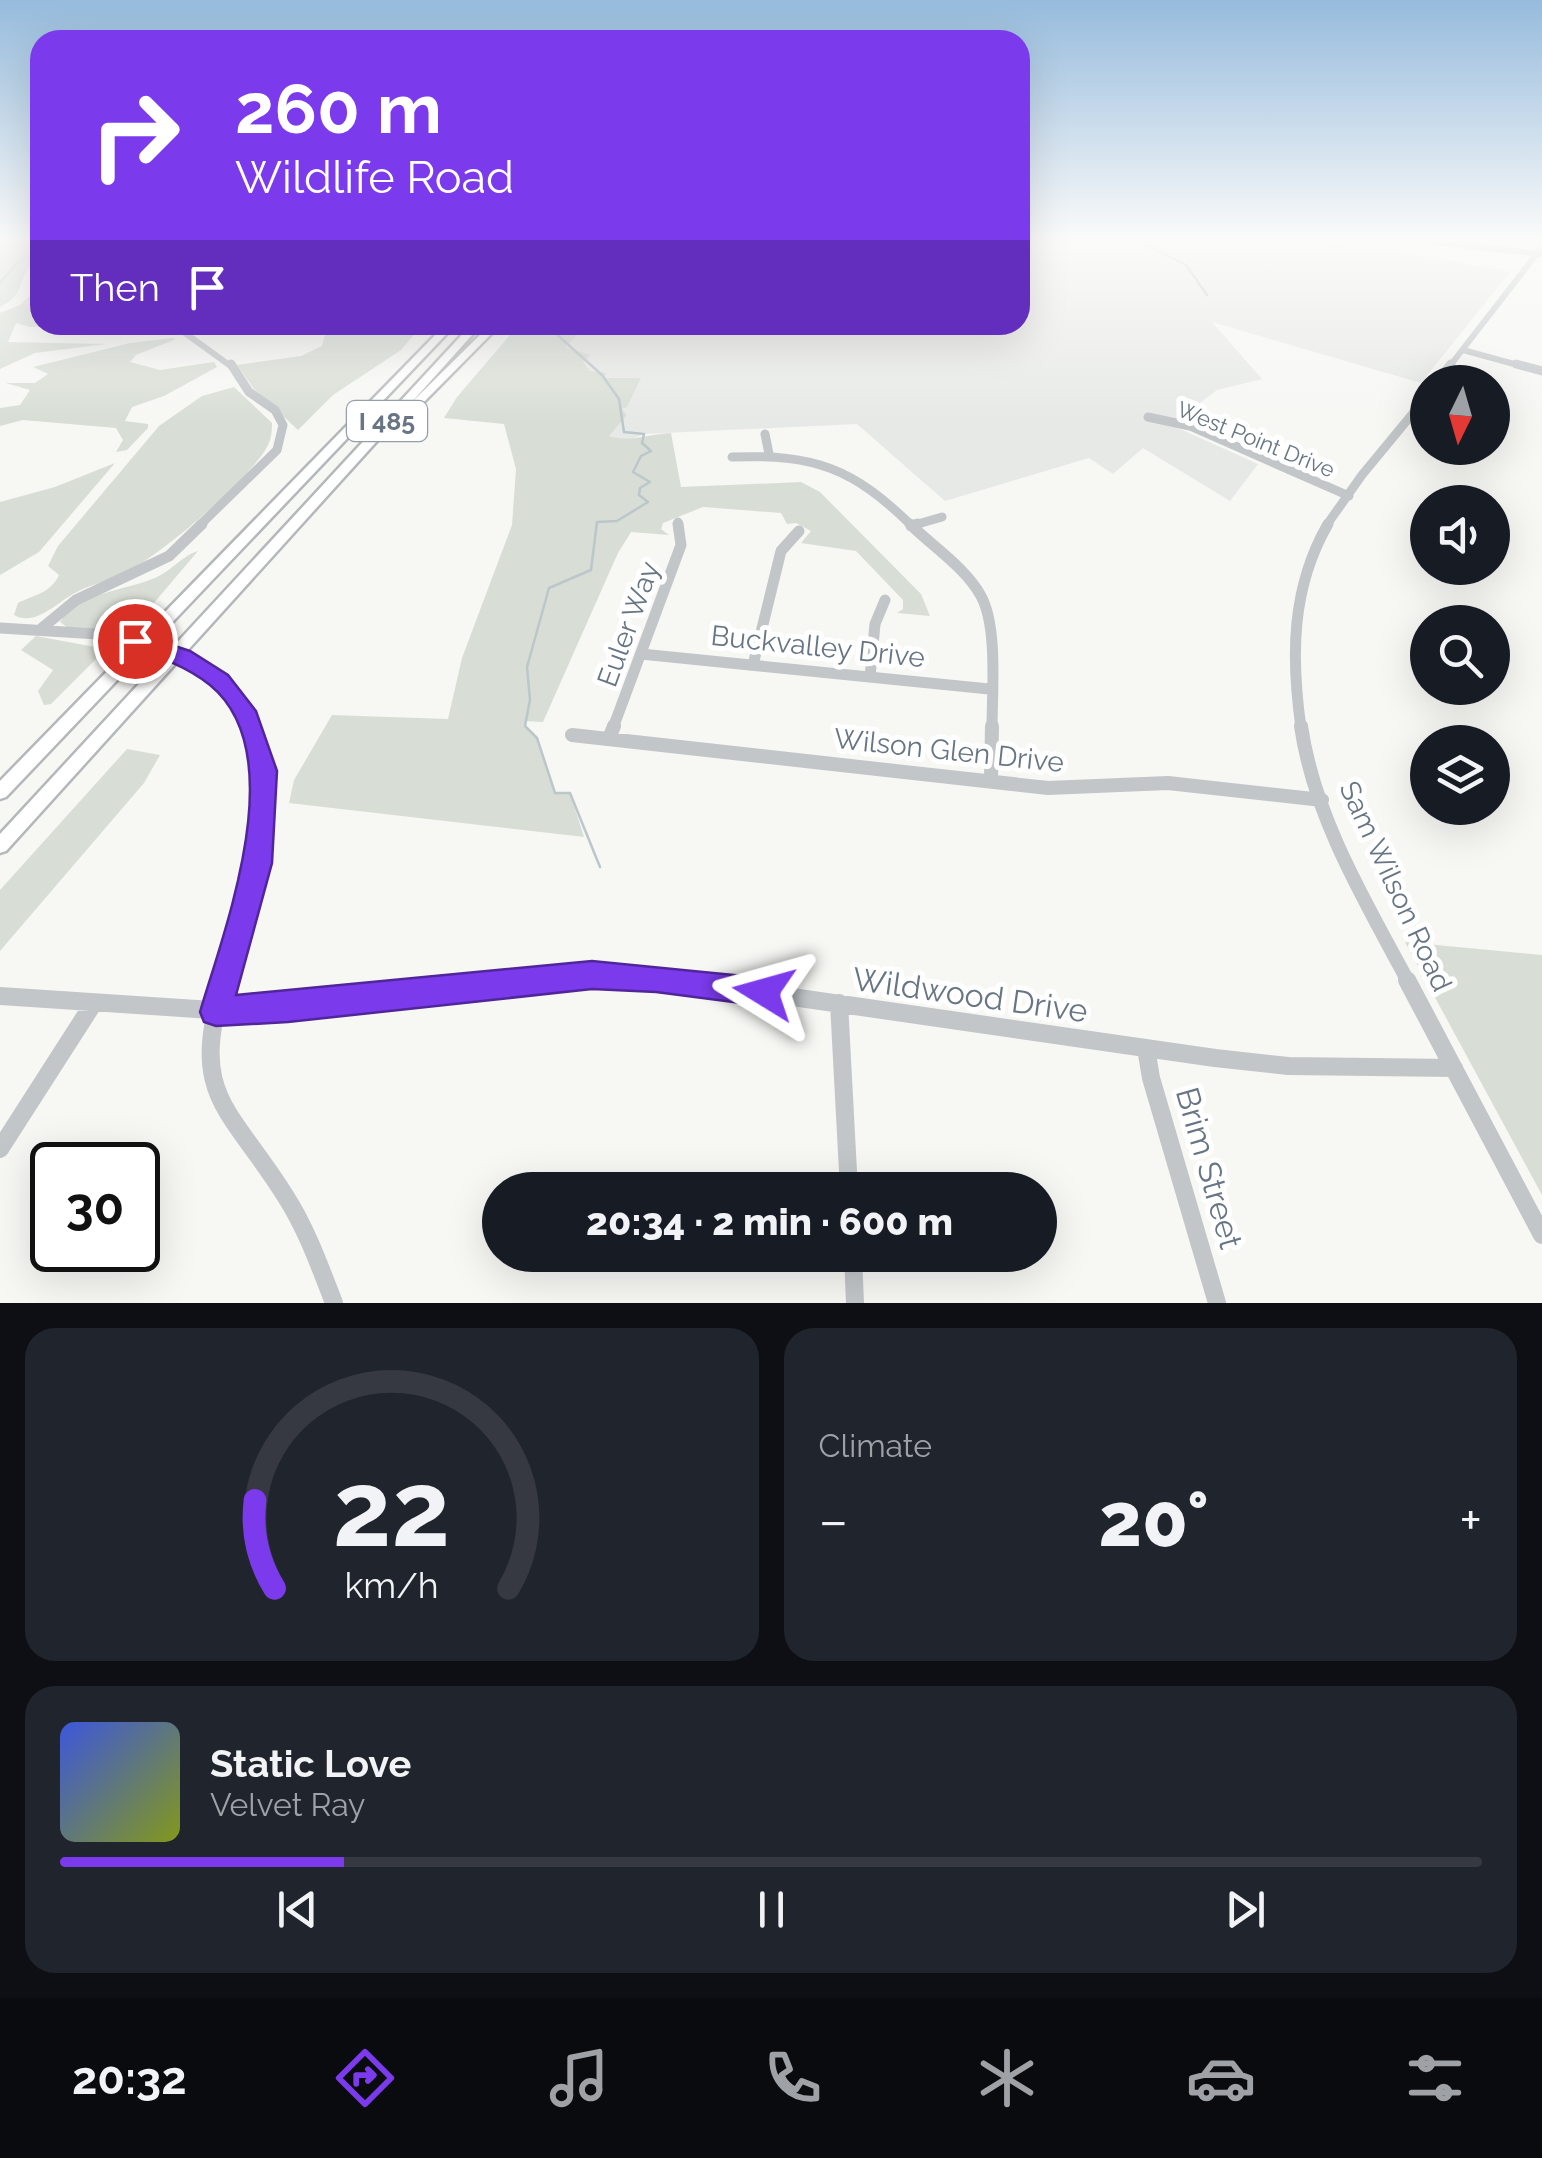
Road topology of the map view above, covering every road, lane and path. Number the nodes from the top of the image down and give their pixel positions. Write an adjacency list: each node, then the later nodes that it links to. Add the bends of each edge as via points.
1 (1503, 299): 6 (street)
2 (192, 335): 22 (street, via 228,360 249,392 275,410 284,425 277,450 169,556 76,600)
3 (440, 335): 30 (highway, I 485)
4 (467, 335): 16 (highway, I 485)
5 (485, 335): 16 (highway)
6 (1463, 350): 7 (street); 8 (street)
7 (1451, 365)
8 (1542, 371)
9 (1148, 417): 14 (street, West Point Drive, via 1190,426)
10 (1410, 418): 14 (street, Sam Wilson Road)
11 (765, 434): 12 (street)
12 (768, 454): 13 (street); 18 (street, via 820,460 853,474)
13 (732, 457)
14 (1350, 496): 31 (street, Sam Wilson Road, via 1310,560 1295,628 1299,715)
15 (942, 517): 18 (street)
16 (300, 518): 32 (highway, I 485)
17 (678, 522): 23 (street, Euler Way, via 681,544)
18 (912, 526): 26 (street, via 984,599)
19 (799, 531): 24 (street, via 781,551)
20 (885, 600): 25 (street, via 875,624)
21 (0, 628): 22 (street)
22 (42, 628): 36 (street, bridge, via 114,635 169,652 220,680 244,711 264,771 258,863)
23 (641, 654): 24 (street, Buckvalley Drive); 28 (street, Euler Way)
24 (753, 665): 25 (street, Buckvalley Drive)
25 (870, 677): 26 (street, Buckvalley Drive)
26 (989, 689): 29 (street)
27 (572, 735): 28 (street, Wilson Glen Drive)
28 (610, 739): 29 (street, Wilson Glen Drive)
29 (991, 781): 31 (street, Wilson Glen Drive, via 1048,788 1168,783)
30 (0, 792)
31 (1322, 800): 38 (street, Sam Wilson Road, via 1365,900)
32 (0, 846)
33 (0, 996): 34 (street, Wildwood Drive)
34 (92, 1004): 36 (street, Wildwood Drive); 39 (street)
35 (840, 1004): 36 (street, Wildwood Drive, via 695,982 592,975); 37 (street, Wildwood Drive); 40 (street)
36 (216, 1012): 43 (street, via 209,1059 218,1094 300,1220)
37 (1146, 1048): 38 (street, Wildwood Drive, via 1288,1066); 45 (street, Brim Street)
38 (1454, 1068): 41 (street, Sam Wilson Road)
39 (0, 1149)
40 (848, 1172)
41 (1542, 1235)
42 (853, 1272): 44 (street)
43 (334, 1303)
44 (855, 1303)
45 (1217, 1303)

